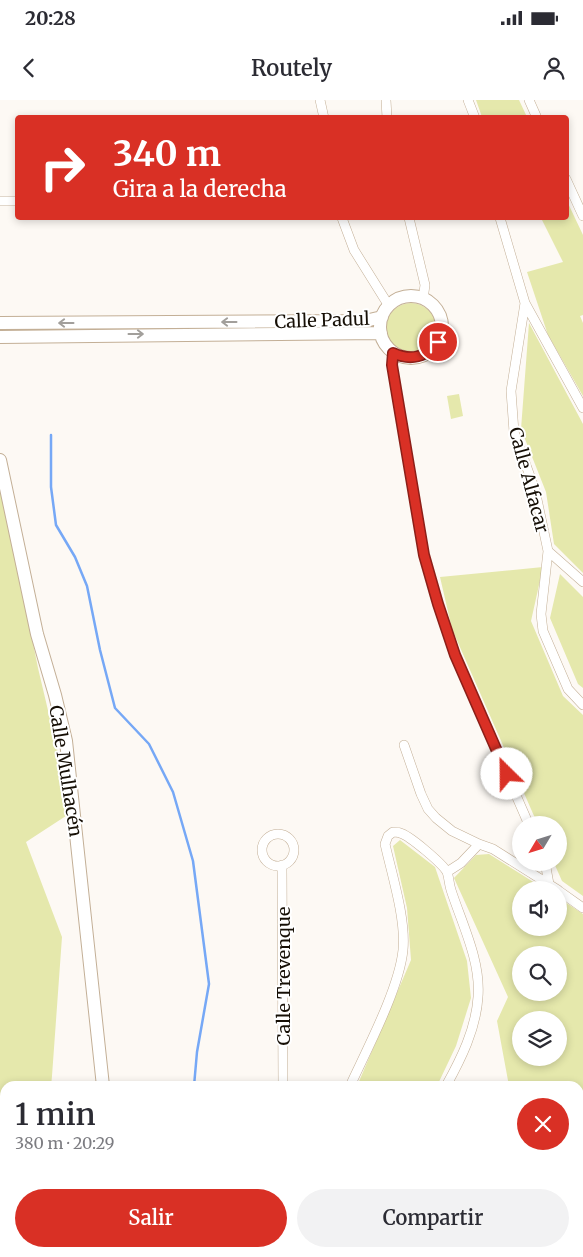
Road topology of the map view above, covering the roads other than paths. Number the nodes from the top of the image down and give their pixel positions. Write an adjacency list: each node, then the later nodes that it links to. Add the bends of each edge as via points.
1 (320, 100): 5 (street)
2 (386, 100): 6 (street)
3 (468, 100): 7 (street)
4 (529, 100): 8 (street)
5 (323, 115)
6 (387, 115)
7 (474, 115)
8 (536, 115)
9 (569, 186): 12 (street)
10 (0, 201): 11 (street)
11 (15, 201)
12 (583, 216)
13 (343, 220): 18 (street, via 354,250)
14 (410, 220): 16 (street, via 425,285)
15 (501, 220): 17 (street)
16 (423, 299): 18 (street, via 405,297); 25 (street, via 438,313 441,333 438,342 423,356 402,357)
17 (525, 303): 26 (street); 28 (street, Calle Alfacar, via 511,392 514,432 535,490)
18 (389, 306): 19 (street)
19 (382, 317): 21 (street, Calle Padul); 23 (street)
20 (0, 324): 22 (street, Calle Padul, one-way to 20)
21 (262, 328): 22 (street, Calle Padul); 23 (street, Calle Padul)
22 (92, 329): 24 (street, Calle Padul)
23 (380, 333): 25 (street)
24 (0, 337)
25 (393, 353): 32 (street, via 392,365 424,555 455,655)
26 (583, 408)
27 (0, 460): 39 (street, Calle Mulhacén, via 37,634 66,741)
28 (548, 551): 29 (street); 30 (street, Calle Alfacar, via 541,614 543,631 568,689)
29 (583, 582)
30 (583, 705)
31 (404, 745): 33 (street, via 428,809 452,830)
32 (525, 816)
33 (479, 844): 35 (street); 36 (street, via 493,848)
34 (282, 865): 40 (street, Calle Trevenque)
35 (447, 872): 41 (street, via 439,861 401,833 393,832 388,836 385,844 403,929 403,950 399,974); 42 (street, via 472,952 478,996 475,1020)
36 (544, 881)
37 (567, 896): 38 (street)
38 (583, 908)
39 (102, 1081)
40 (283, 1081)
41 (352, 1081)
42 (450, 1081)

